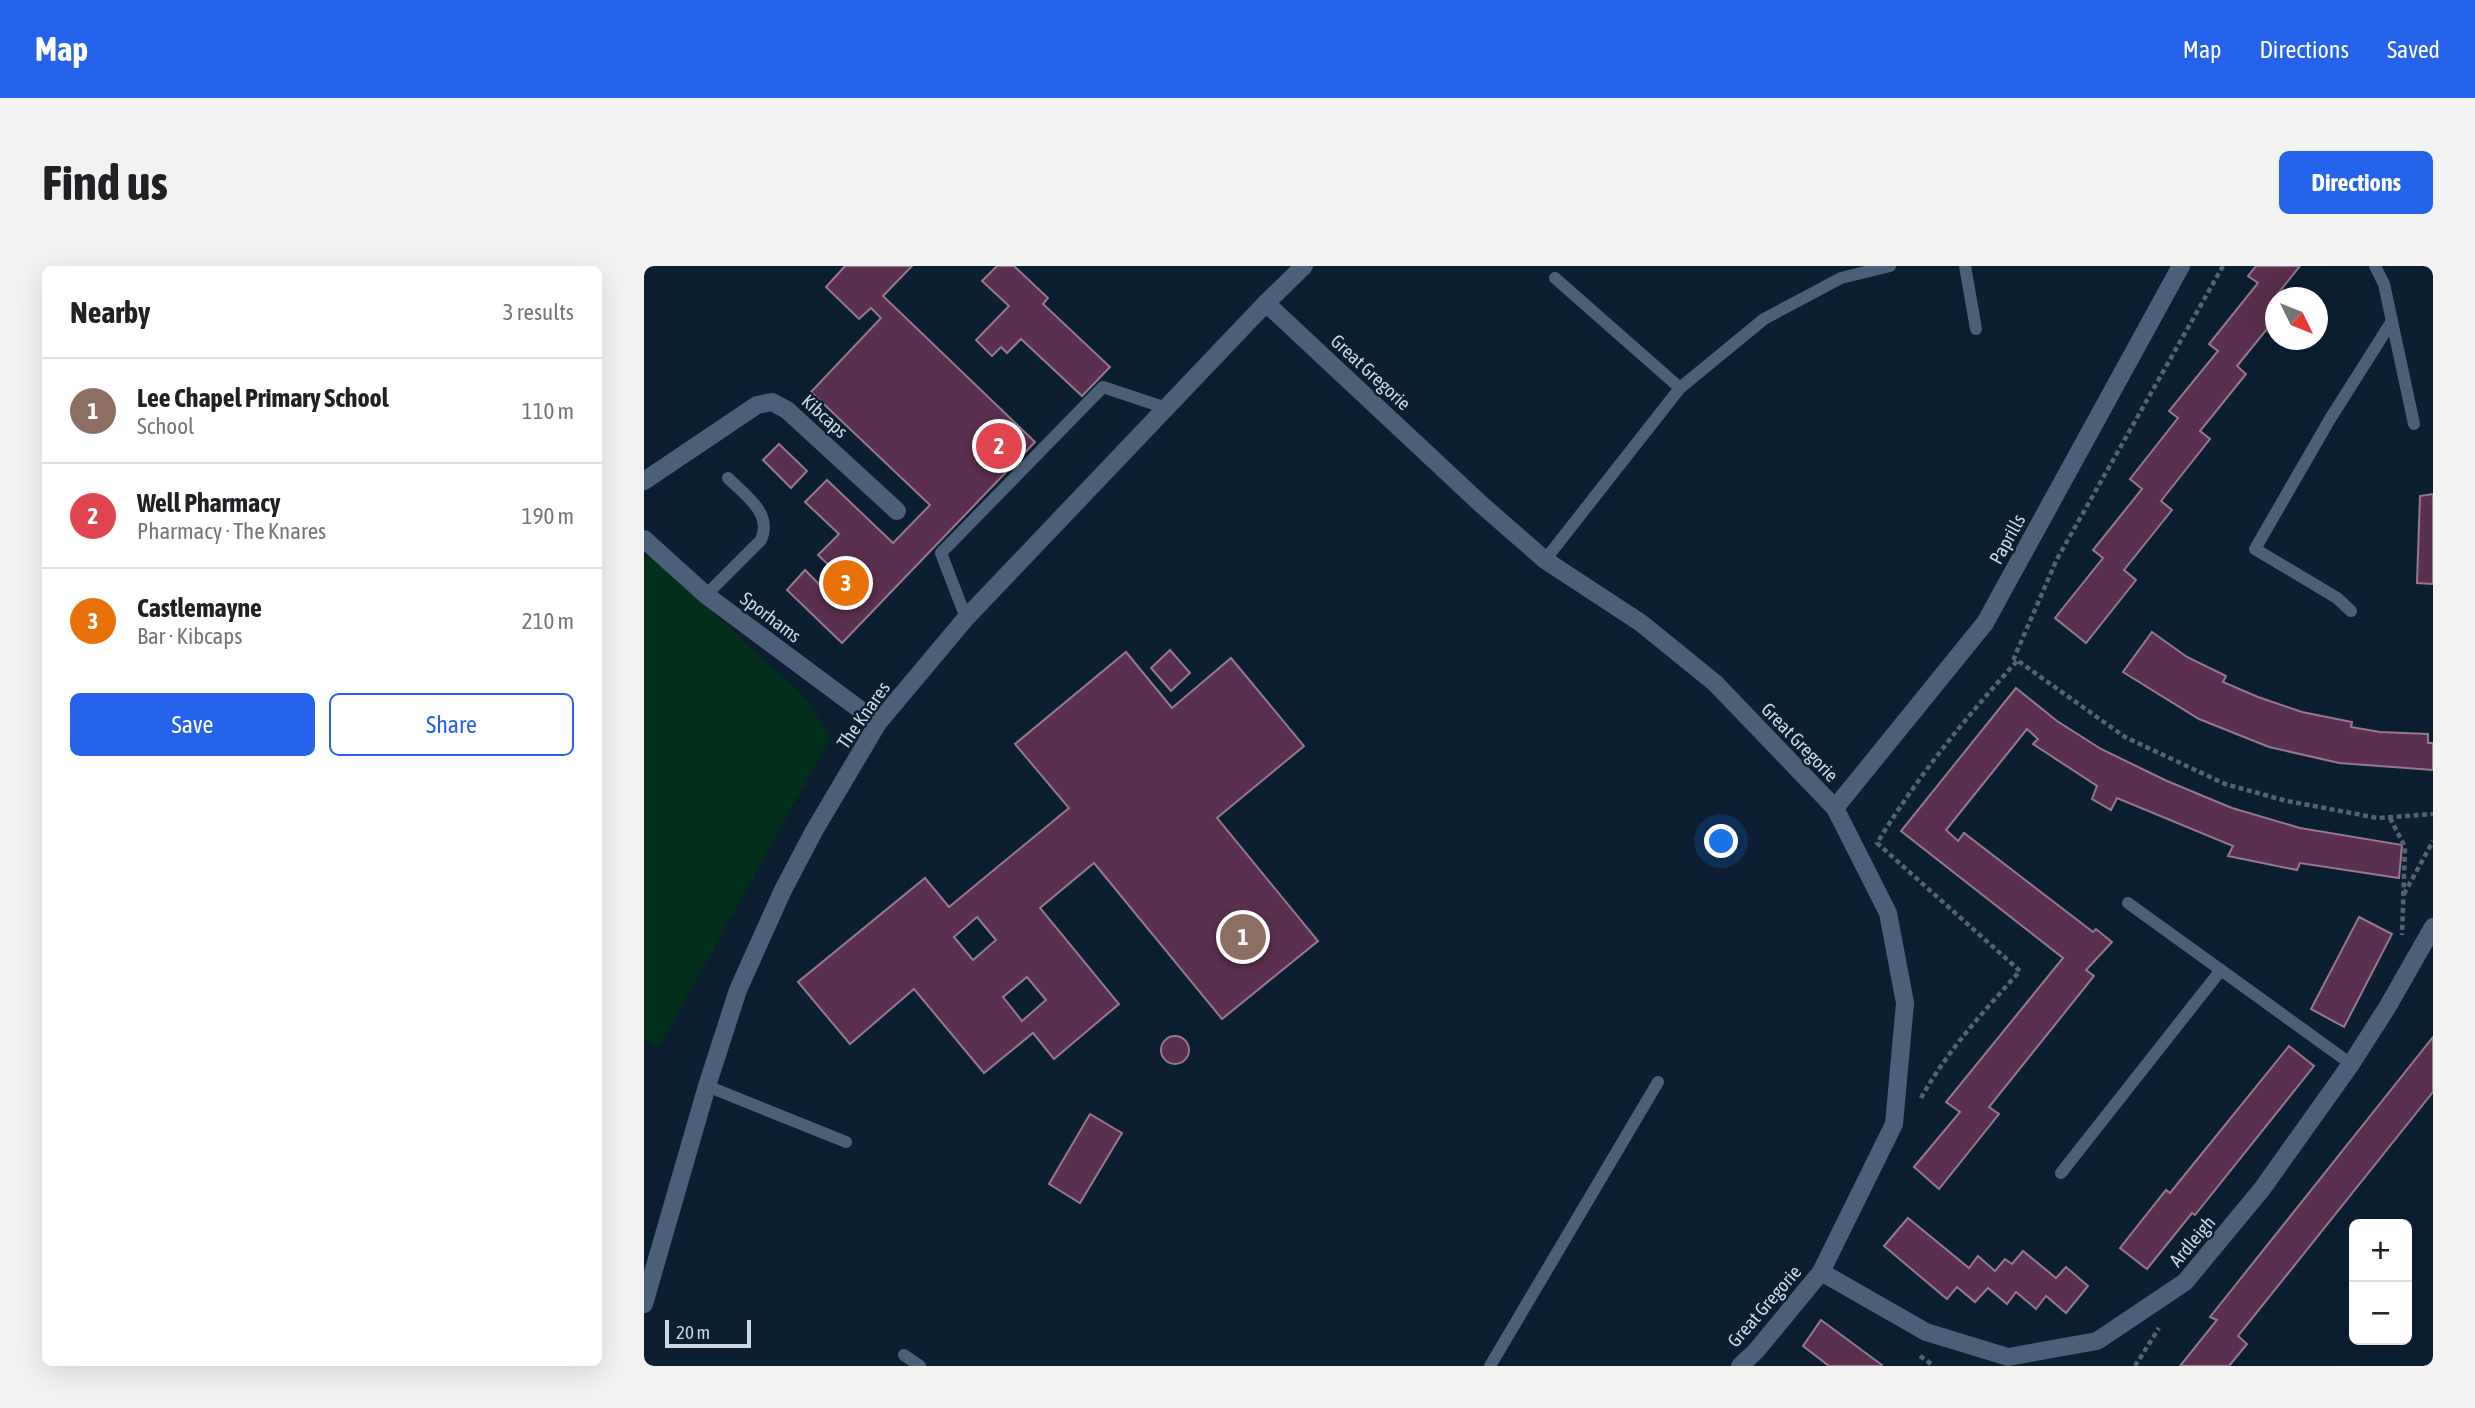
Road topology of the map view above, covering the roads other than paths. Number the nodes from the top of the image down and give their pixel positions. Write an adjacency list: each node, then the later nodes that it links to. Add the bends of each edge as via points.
1 (1304, 266): 7 (street, The Knares)
2 (1890, 266): 10 (lane, via 1841,278 1764,319)
3 (1965, 266): 9 (lane)
4 (2181, 266): 22 (street, Paprills, via 1985,623)
5 (2375, 266): 8 (lane)
6 (1555, 278): 10 (lane)
7 (1266, 303): 11 (street, The Knares); 17 (street, Great Gregorie)
8 (2392, 321): 12 (lane); 19 (lane, via 2255,549)
9 (1976, 329)
10 (1680, 388): 17 (lane)
11 (1166, 408): 20 (street, The Knares); 20 (lane, via 1103,387 941,553)
12 (2414, 424)
13 (727, 478): 18 (lane, via 760,510 765,532)
14 (644, 481): 15 (street, Kibcaps, via 757,405 772,402 788,410)
15 (897, 511)
16 (644, 539): 18 (street, Sporhams)
17 (1545, 560): 22 (street, Great Gregorie, via 1641,623 1715,683)
18 (706, 595): 21 (street, Sporhams)
19 (2351, 611)
20 (966, 618): 21 (street, The Knares)
21 (878, 723): 28 (street, The Knares, via 783,890 738,990)
22 (1835, 808): 31 (street, Great Gregorie, via 1888,913 1905,1003 1894,1124)
23 (2129, 903): 25 (lane)
24 (2433, 928): 26 (street, Ardleigh)
25 (2221, 970): 26 (lane); 30 (lane)
26 (2351, 1064): 31 (street, Ardleigh, via 2262,1189 2185,1282 2097,1341 2008,1357 1926,1332)
27 (1658, 1082): 35 (lane)
28 (707, 1086): 29 (lane); 32 (street, The Knares)
29 (846, 1142)
30 (2061, 1173)
31 (1821, 1272): 36 (street, Great Gregorie)
32 (644, 1304)
33 (904, 1355): 34 (lane)
34 (920, 1366)
35 (1490, 1366)
36 (1740, 1366)

